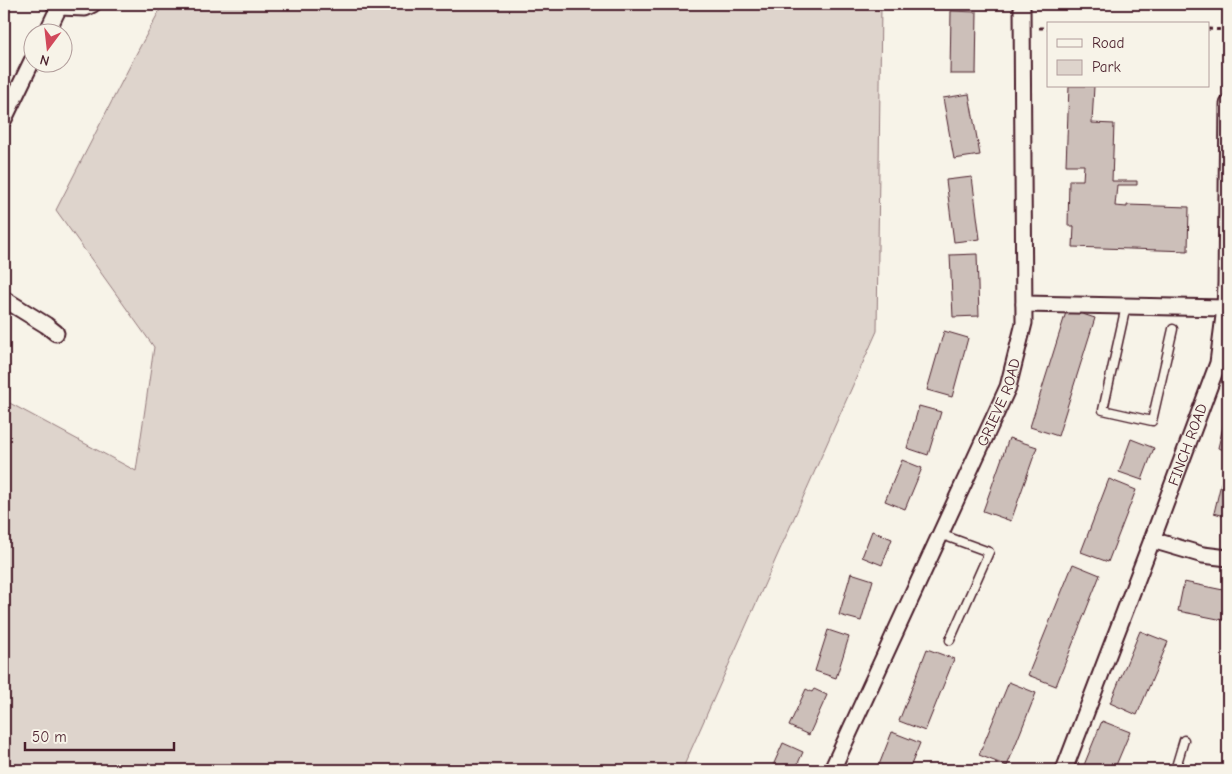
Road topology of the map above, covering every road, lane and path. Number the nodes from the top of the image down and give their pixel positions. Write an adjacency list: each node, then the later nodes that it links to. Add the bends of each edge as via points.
1 (93, 4): 3 (street, via 85,8)
2 (1022, 4): 11 (street, GRIEVE ROAD)
3 (57, 5): 4 (street)
4 (51, 22)
5 (1210, 29): 6 (path)
6 (1228, 30)
7 (26, 72): 9 (street)
8 (1228, 104): 13 (street, FINCH ROAD)
9 (5, 113)
10 (4, 299): 15 (street)
11 (1024, 304): 12 (street); 16 (street, GRIEVE ROAD, via 1024,323 1008,387)
12 (1126, 306): 13 (street); 14 (lane, via 1103,410 1152,421)
13 (1225, 308): 17 (street, FINCH ROAD, via 1218,363)
14 (1173, 329)
15 (56, 333)
16 (940, 534): 19 (lane, via 989,552); 21 (street, GRIEVE ROAD)
17 (1152, 540): 18 (street, via 1203,555); 22 (street, FINCH ROAD)
18 (1228, 558)
19 (950, 640)
20 (1184, 740): 23 (lane)
21 (832, 770)
22 (1064, 770)
23 (1175, 770)

